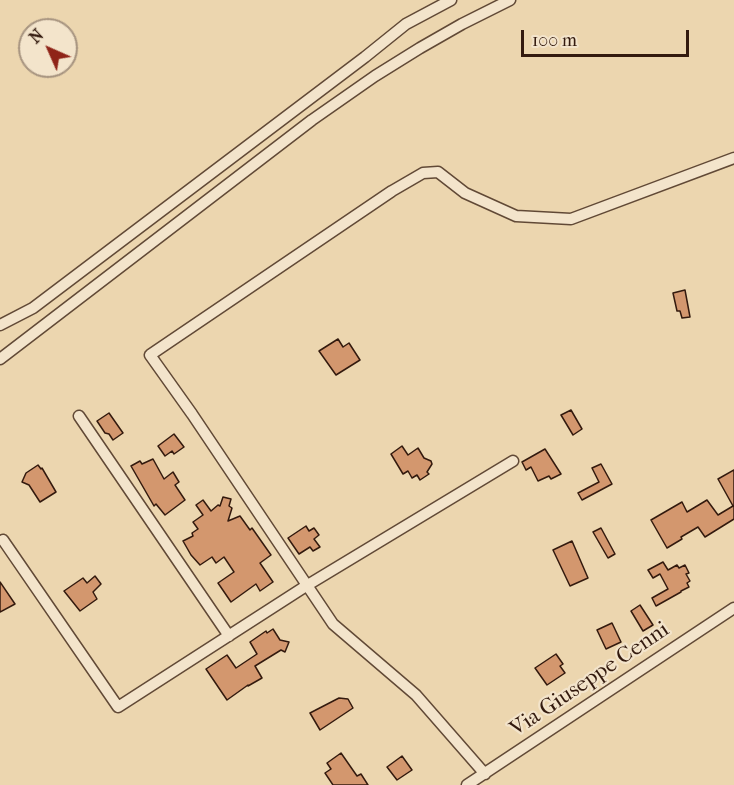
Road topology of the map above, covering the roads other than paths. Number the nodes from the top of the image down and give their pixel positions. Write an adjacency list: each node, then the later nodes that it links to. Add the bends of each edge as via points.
1 (451, 0): 4 (street, via 406,24 33,308)
2 (510, 0): 5 (street, via 420,48 312,120)
3 (734, 158): 9 (street, via 571,219 516,216 465,192 438,172 423,174 392,190 150,355)
4 (0, 325)
5 (0, 359)
6 (80, 416): 11 (street)
7 (513, 461): 9 (street)
8 (3, 540): 11 (street, via 118,707)
9 (306, 586): 11 (street); 12 (street, via 333,624 416,695)
10 (734, 608): 12 (street, Via Giuseppe Cenni)
11 (229, 636)
12 (485, 774): 13 (street, Via Giuseppe Cenni)
13 (467, 785)

